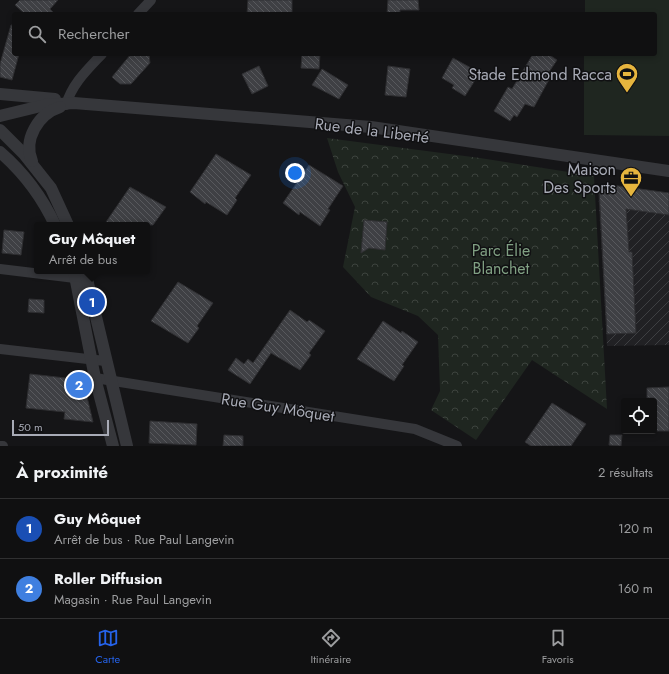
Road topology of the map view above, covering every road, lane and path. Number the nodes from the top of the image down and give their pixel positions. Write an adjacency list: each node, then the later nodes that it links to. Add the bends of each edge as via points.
1 (151, 0): 2 (street)
2 (140, 12)
3 (100, 56): 7 (street, via 78,80)
4 (0, 94): 5 (street, Rue de la Liberté)
5 (34, 97): 6 (street, Rue de la Liberté); 7 (street, Rue de la Liberté)
6 (0, 101)
7 (69, 103): 8 (street, Rue de la Liberté, via 45,105); 11 (street, Rue de la Liberté, via 51,109 42,116 34,130 28,141); 12 (street, Rue de la Liberté, via 370,127)
8 (0, 116)
9 (0, 130): 11 (street)
10 (0, 152): 13 (street, via 14,164 34,190)
11 (34, 166): 14 (street, via 50,188)
12 (669, 171)
13 (54, 222)
14 (67, 222)
15 (0, 269): 16 (street)
16 (34, 271)
17 (80, 274): 20 (street)
18 (80, 274): 21 (street)
19 (0, 349): 20 (street)
20 (91, 358): 21 (street); 22 (street)
21 (105, 361): 23 (street)
22 (95, 378): 23 (street, Rue Guy Môquet); 24 (street)
23 (110, 380): 25 (street); 26 (street, Rue Guy Môquet, via 415,429)
24 (112, 446)
25 (127, 446)
26 (457, 446)

